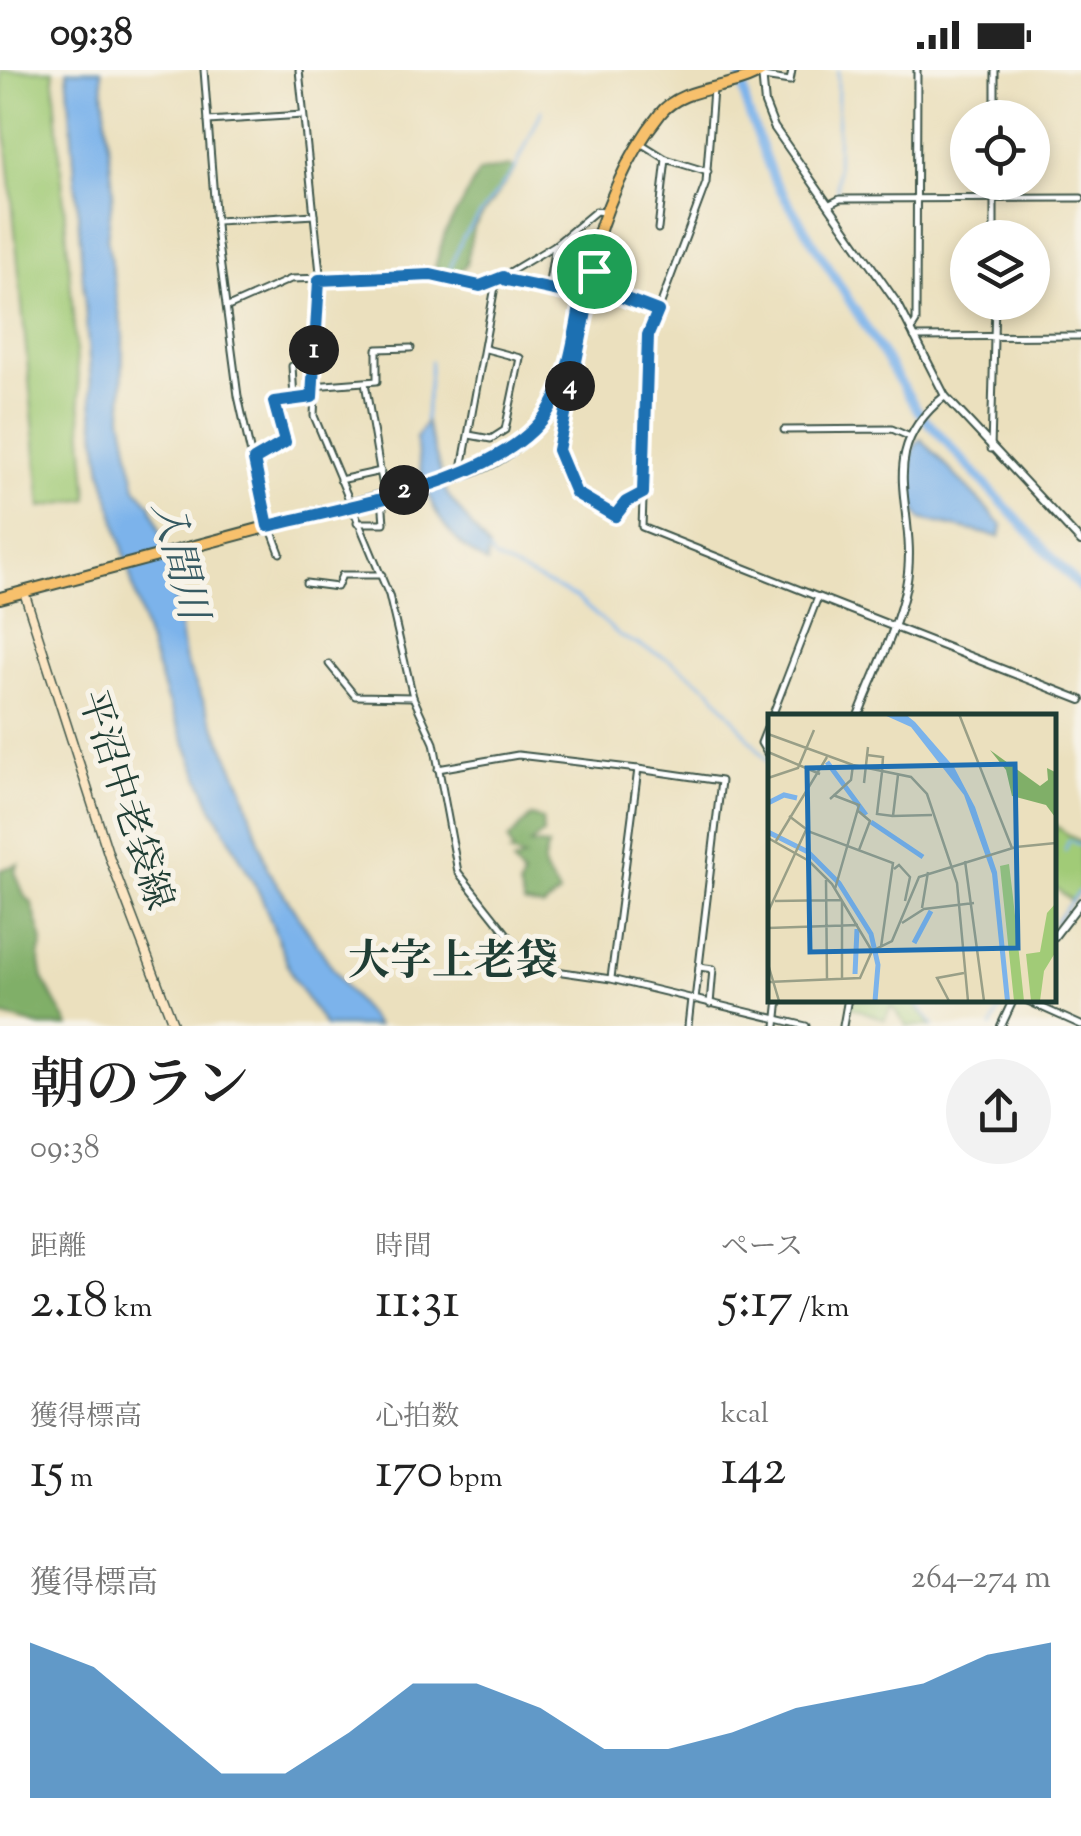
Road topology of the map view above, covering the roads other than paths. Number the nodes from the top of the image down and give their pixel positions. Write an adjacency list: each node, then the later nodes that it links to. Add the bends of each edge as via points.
1 (204, 70): 10 (street)
2 (298, 70): 9 (street)
3 (792, 70): 6 (street, via 790,80)
4 (917, 70): 14 (street)
5 (995, 70): 8 (street)
6 (762, 73): 7 (main road); 18 (street, via 774,127)
7 (713, 89): 11 (main road, via 668,106); 13 (street)
8 (995, 100)
9 (303, 114): 10 (street); 20 (street)
10 (208, 121): 21 (street)
11 (642, 144): 12 (street); 19 (main road)
12 (666, 159): 13 (street); 22 (street)
13 (708, 172): 29 (street)
14 (916, 198): 15 (street); 18 (street, via 840,198); 31 (street)
15 (950, 198)
16 (1050, 198): 17 (street)
17 (1081, 198)
18 (830, 204): 31 (street)
19 (606, 212): 23 (street, via 596,211); 27 (main road)
20 (314, 214): 21 (street); 25 (street)
21 (216, 221): 28 (street)
22 (658, 229)
23 (555, 244): 24 (street); 26 (street)
24 (500, 279): 25 (street, via 480,286 431,275); 26 (street); 35 (street)
25 (319, 280): 28 (street, via 291,279); 38 (street)
26 (548, 288): 27 (street)
27 (586, 296): 29 (street, via 616,295); 48 (main road, via 567,371 548,412 511,450); 50 (street, via 558,450 576,493 612,516)
28 (228, 308): 46 (street)
29 (658, 311): 50 (street, via 648,335)
30 (994, 320): 32 (street)
31 (912, 334): 32 (street); 39 (street)
32 (994, 336): 33 (street); 45 (street)
33 (1081, 336)
34 (411, 348): 37 (street, via 377,350 379,380)
35 (486, 349): 43 (street); 43 (street, via 520,358 506,430 491,439)
36 (292, 366): 41 (street)
37 (365, 383): 38 (street); 47 (street)
38 (312, 386): 40 (street)
39 (945, 396): 44 (street); 45 (street)
40 (312, 397): 41 (street); 49 (street)
41 (294, 398): 46 (street, via 274,402 285,442)
42 (784, 430): 44 (street, via 892,430)
43 (469, 434): 48 (street)
44 (908, 436): 61 (street, via 901,461 908,573)
45 (990, 449): 54 (street)
46 (254, 460): 53 (street)
47 (381, 471): 49 (street); 51 (street)
48 (461, 474): 51 (main road)
49 (339, 480): 52 (street)
50 (643, 493): 60 (street, via 644,528)
51 (383, 495): 52 (street, via 384,522); 53 (main road, bridge)
52 (357, 522): 56 (street)
53 (267, 527): 55 (street); 58 (main road)
54 (1081, 542)
55 (280, 553)
56 (382, 575): 57 (street, via 342,575 337,586); 63 (street)
57 (306, 583)
58 (25, 589): 59 (main road); 82 (main road, 平沼中老袋線, via 110,859)
59 (0, 598)
60 (818, 598): 61 (street); 65 (street)
61 (893, 625): 64 (street); 66 (street)
62 (329, 664): 63 (street, via 355,696)
63 (414, 697): 69 (street, via 432,733)
64 (1081, 700)
65 (772, 714)
66 (859, 714)
67 (768, 725): 68 (street, via 761,743)
68 (768, 755)
69 (438, 769): 70 (street, via 518,755); 74 (street, via 458,872 479,902 542,969)
70 (638, 769): 73 (street, via 721,780); 74 (street)
71 (1081, 902): 72 (street)
72 (1056, 934)
73 (699, 967): 75 (street); 79 (street, via 713,969)
74 (611, 979): 75 (street)
75 (693, 1000): 79 (street); 83 (street)
76 (847, 1001): 85 (street)
77 (1016, 1001): 86 (street)
78 (1025, 1001): 81 (street)
79 (710, 1004): 80 (street)
80 (776, 1022): 84 (street)
81 (1081, 1025)
82 (174, 1026)
83 (688, 1026)
84 (806, 1026)
85 (843, 1026)
86 (1002, 1026)

